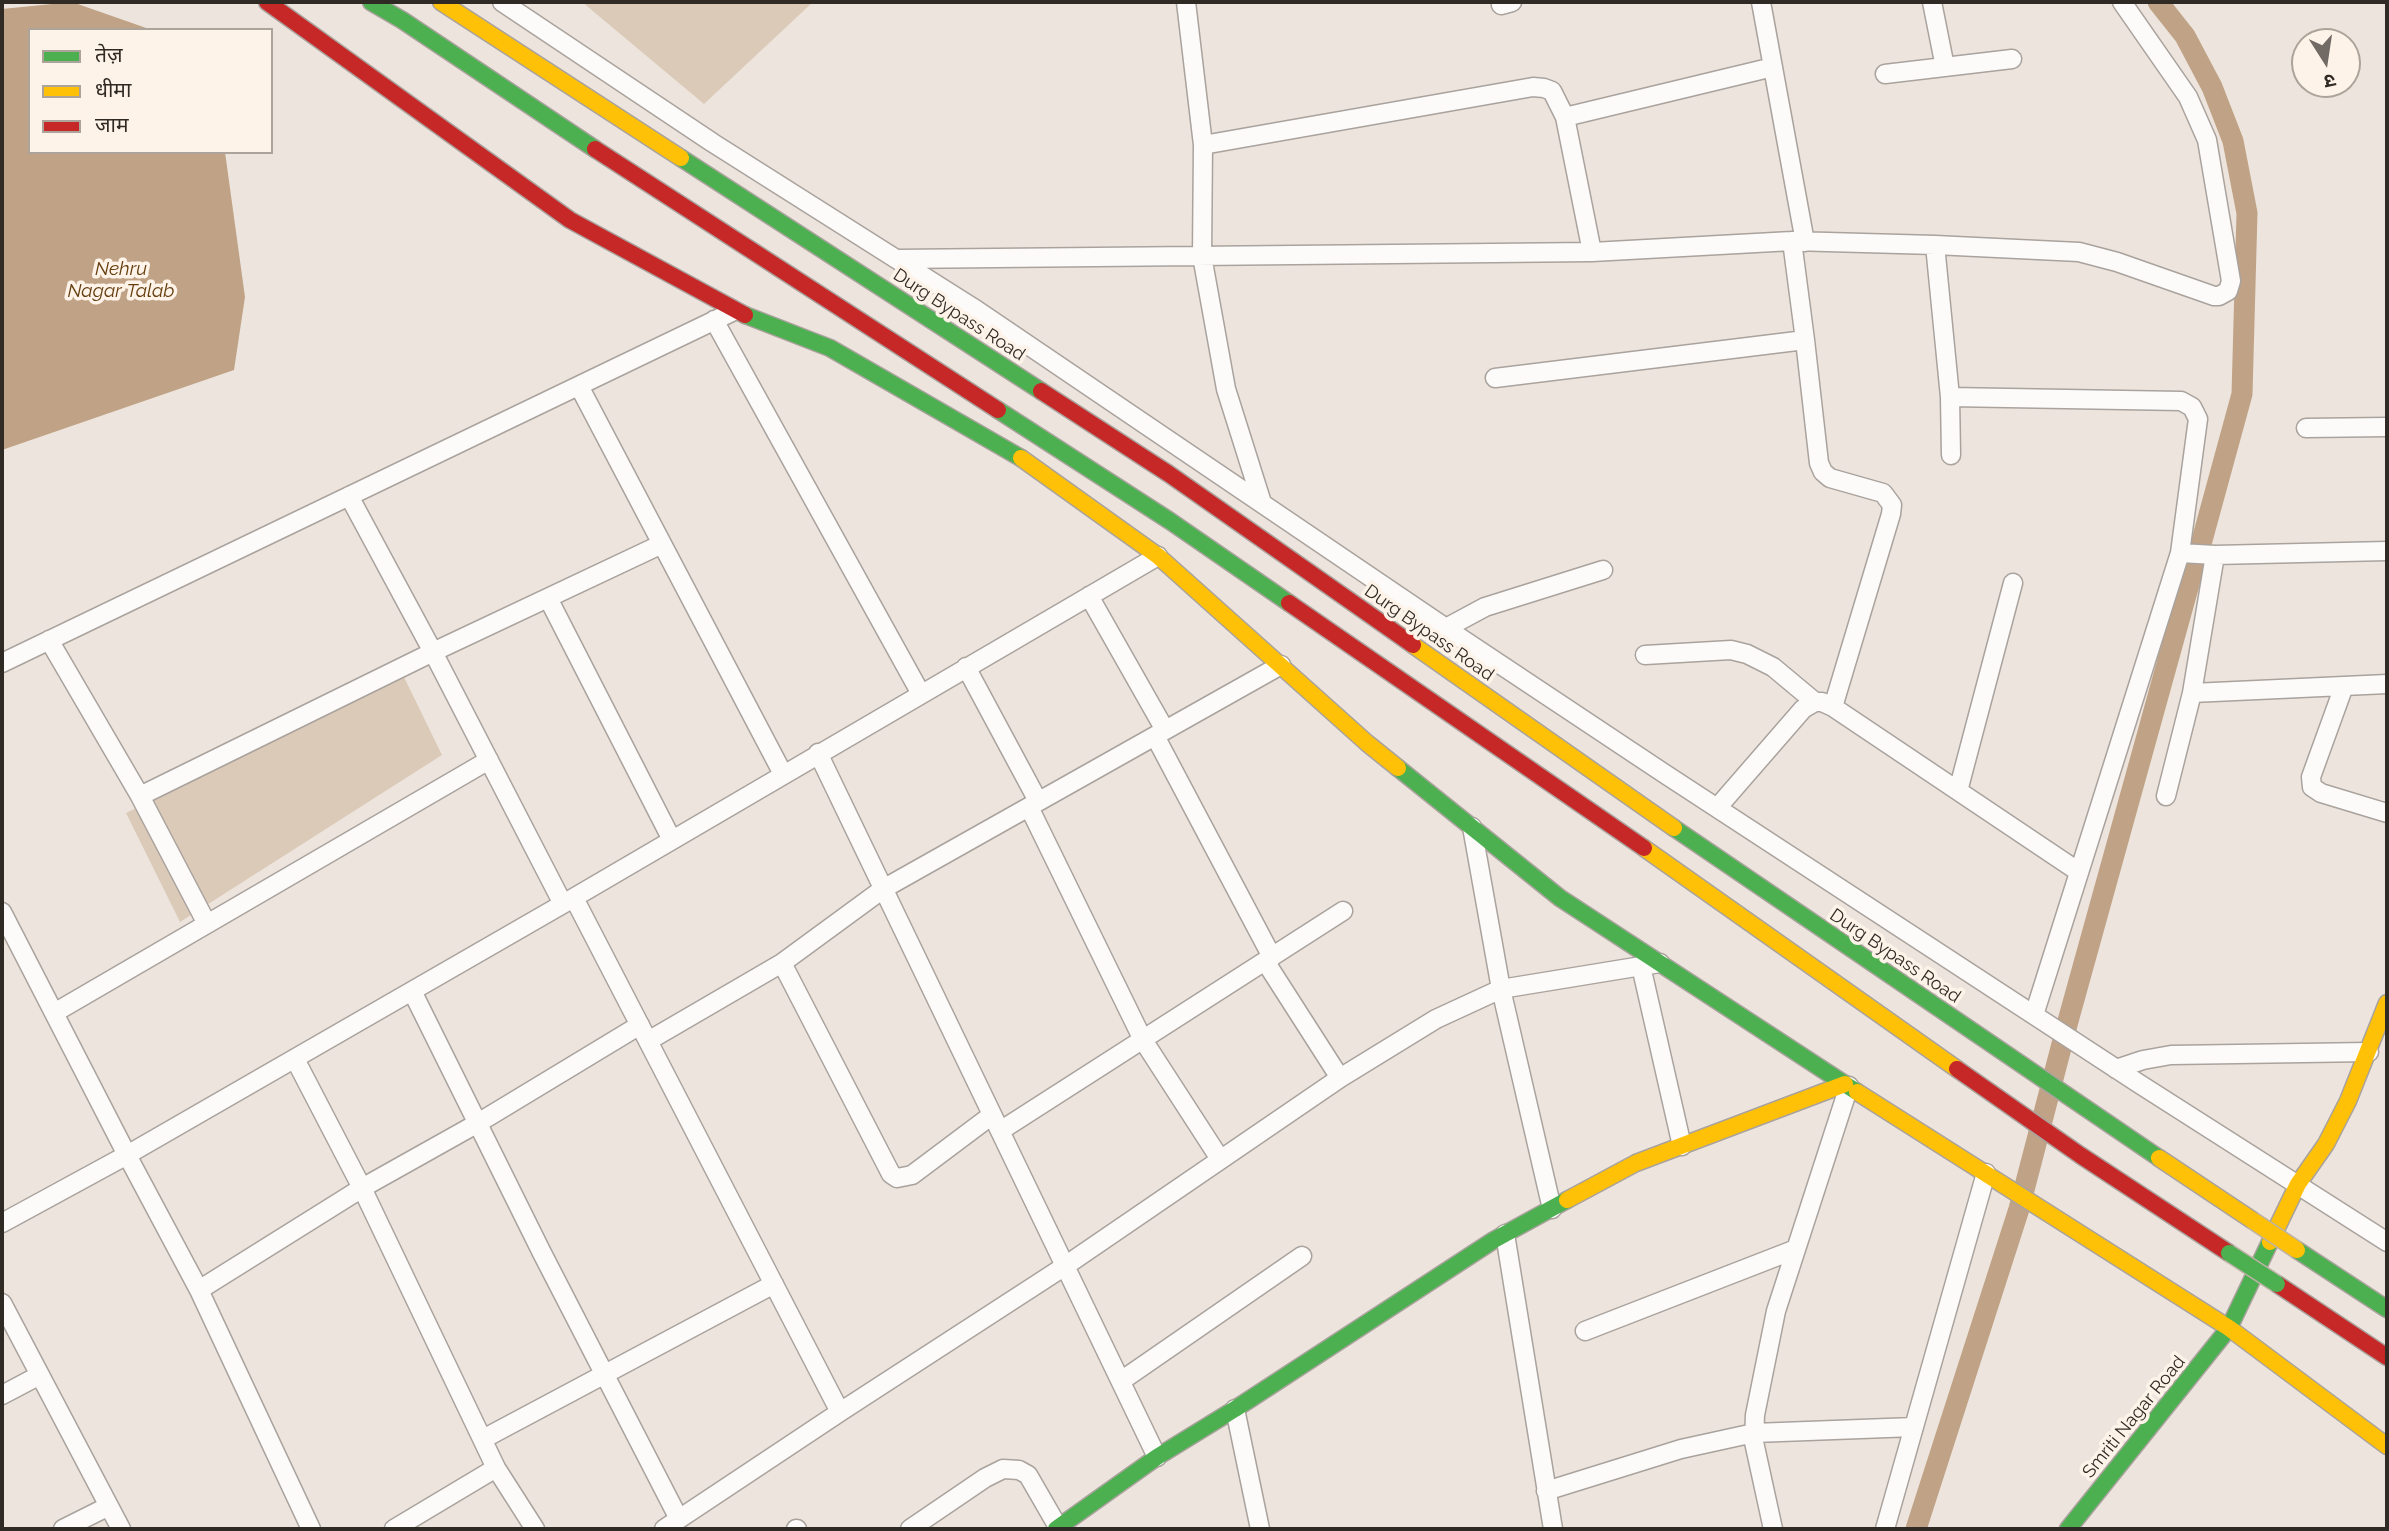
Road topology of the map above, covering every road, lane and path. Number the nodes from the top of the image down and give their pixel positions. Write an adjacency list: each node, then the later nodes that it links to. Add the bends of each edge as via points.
1 (267, 2): 20 (main road, via 570,220)
2 (371, 2): 108 (main road, bridge, via 1170,521 2080,1155)
3 (441, 2): 105 (main road, Durg Bypass Road, bridge, via 1169,474 1726,864)
4 (502, 2): 19 (street)
5 (1186, 2): 14 (street)
6 (1761, 2): 10 (street)
7 (1932, 2): 11 (street)
8 (2122, 2): 16 (street, via 2200,121 2231,281 2228,291 2214,296 2079,252)
9 (2012, 59): 11 (street)
10 (1773, 67): 13 (street); 15 (street)
11 (1945, 67): 12 (street)
12 (1885, 74)
13 (1565, 117): 14 (street, via 1552,91 1533,87); 17 (street)
14 (1203, 145): 18 (street)
15 (1798, 242): 16 (street); 17 (street); 22 (street)
16 (1936, 245): 25 (street)
17 (1592, 252): 18 (street)
18 (1202, 256): 19 (street); 30 (street, via 1226,389)
19 (896, 259): 30 (street)
20 (734, 311): 21 (street); 35 (main road, via 830,348 1022,458)
21 (714, 320): 24 (street); 50 (street)
22 (1805, 340): 23 (street); 52 (street, via 1822,472 1883,493 1892,505)
23 (1495, 378)
24 (579, 386): 29 (street); 31 (street)
25 (1950, 397): 28 (street); 33 (street, via 2188,404 2198,419)
26 (2387, 427): 27 (street)
27 (2306, 428)
28 (1951, 455)
29 (349, 496): 41 (street); 42 (street)
30 (1262, 503): 40 (street)
31 (662, 544): 39 (street); 56 (street)
32 (2387, 551): 34 (street)
33 (2180, 553): 34 (street); 65 (street)
34 (2215, 555): 49 (street)
35 (1158, 556): 38 (street); 45 (main road)
36 (1603, 570): 40 (street, via 1485,607)
37 (2012, 583): 57 (street)
38 (1089, 596): 46 (street); 53 (street)
39 (548, 598): 42 (street); 64 (street)
40 (1446, 628): 61 (street)
41 (50, 640): 44 (street); 58 (street)
42 (433, 652): 55 (street); 58 (street)
43 (1645, 655): 51 (street, via 1731,650 1747,654 1773,667)
44 (2, 663)
45 (1281, 665): 53 (street); 63 (main road, via 1367,743)
46 (966, 667): 50 (street); 60 (street)
47 (2387, 684): 48 (street)
48 (2344, 686): 49 (street); 62 (street, via 2311,777 2312,787)
49 (2192, 693): 59 (street)
50 (920, 694): 54 (street)
51 (1815, 702): 52 (street); 61 (street, via 1803,709)
52 (1833, 707): 57 (street)
53 (1160, 733): 60 (street); 71 (street)
54 (818, 753): 56 (street); 66 (street)
55 (489, 760): 67 (street); 70 (street)
56 (783, 774): 64 (street)
57 (1958, 791): 65 (street)
58 (140, 796): 70 (street)
59 (2166, 796)
60 (1033, 804): 66 (street); 81 (street)
61 (1717, 808): 79 (street)
62 (2387, 813)
63 (1472, 827): 73 (main road, via 1560,898); 75 (street)
64 (672, 840): 67 (street)
65 (2079, 872): 79 (street)
66 (883, 888): 72 (street); 88 (street)
67 (569, 901): 76 (street); 80 (street)
68 (1343, 911): 71 (street)
69 (2, 912): 78 (street)
70 (207, 924): 78 (street)
71 (1269, 959): 81 (street); 85 (street)
72 (782, 963): 80 (street); 88 (street, via 891,1174 897,1178 912,1175)
73 (1660, 963): 74 (street); 86 (main road)
74 (1641, 965): 75 (street); 89 (street)
75 (1501, 989): 85 (street, via 1436,1018); 95 (street)
76 (412, 991): 83 (street); 87 (street)
77 (2387, 1003): 82 (main road, Smriti Nagar Road)
78 (54, 1013): 90 (street)
79 (2034, 1015): 84 (street)
80 (644, 1033): 87 (street); 102 (street)
81 (1143, 1040): 88 (street); 91 (street)
82 (2369, 1052): 84 (street, via 2171,1055); 93 (main road, Smriti Nagar Road, via 2326,1144)
83 (295, 1059): 90 (street); 94 (street)
84 (2116, 1069): 93 (street)
85 (1340, 1079): 91 (street)
86 (1847, 1085): 89 (main road); 92 (main road); 99 (street)
87 (478, 1123): 94 (street); 109 (street)
88 (996, 1123): 101 (street)
89 (1682, 1146): 95 (main road, via 1636,1163)
90 (127, 1155): 96 (street); 103 (street)
91 (1220, 1159): 101 (street)
92 (1986, 1173): 106 (main road); 115 (street)
93 (2298, 1184): 98 (street); 106 (main road, Smriti Nagar Road)
94 (362, 1188): 103 (street); 117 (street)
95 (1552, 1209): 97 (main road)
96 (2, 1223)
97 (1505, 1234): 113 (main road); 121 (street)
98 (2387, 1242)
99 (1796, 1249): 107 (street); 116 (street, via 1776,1311)
100 (1302, 1256): 111 (street)
101 (1065, 1266): 111 (street); 114 (street)
102 (774, 1284): 109 (street); 114 (street)
103 (199, 1290): 127 (street)
104 (2, 1303): 110 (street)
105 (2387, 1310)
106 (2230, 1328): 118 (main road); 135 (main road, Smriti Nagar Road)
107 (1585, 1331)
108 (2387, 1357)
109 (603, 1373): 117 (street); 123 (street)
110 (40, 1375): 112 (street); 122 (street)
111 (1121, 1381): 119 (street)
112 (2, 1395)
113 (1235, 1409): 119 (main road); 131 (street)
114 (840, 1412): 123 (street)
115 (1914, 1427): 116 (street); 134 (street)
116 (1754, 1433): 121 (street, via 1681,1449); 133 (street)
117 (483, 1438): 120 (street)
118 (2387, 1446)
119 (1157, 1457): 124 (main road)
120 (496, 1468): 128 (street); 129 (street)
121 (1546, 1491): 132 (street)
122 (109, 1506): 125 (street); 126 (street)
123 (671, 1524)
124 (1057, 1528): 130 (street, via 1027,1475 1003,1469)
125 (63, 1529)
126 (121, 1529)
127 (311, 1529)
128 (394, 1529)
129 (535, 1529)
130 (910, 1529)
131 (1260, 1529)
132 (1553, 1529)
133 (1773, 1529)
134 (1885, 1529)
135 (2068, 1529)

